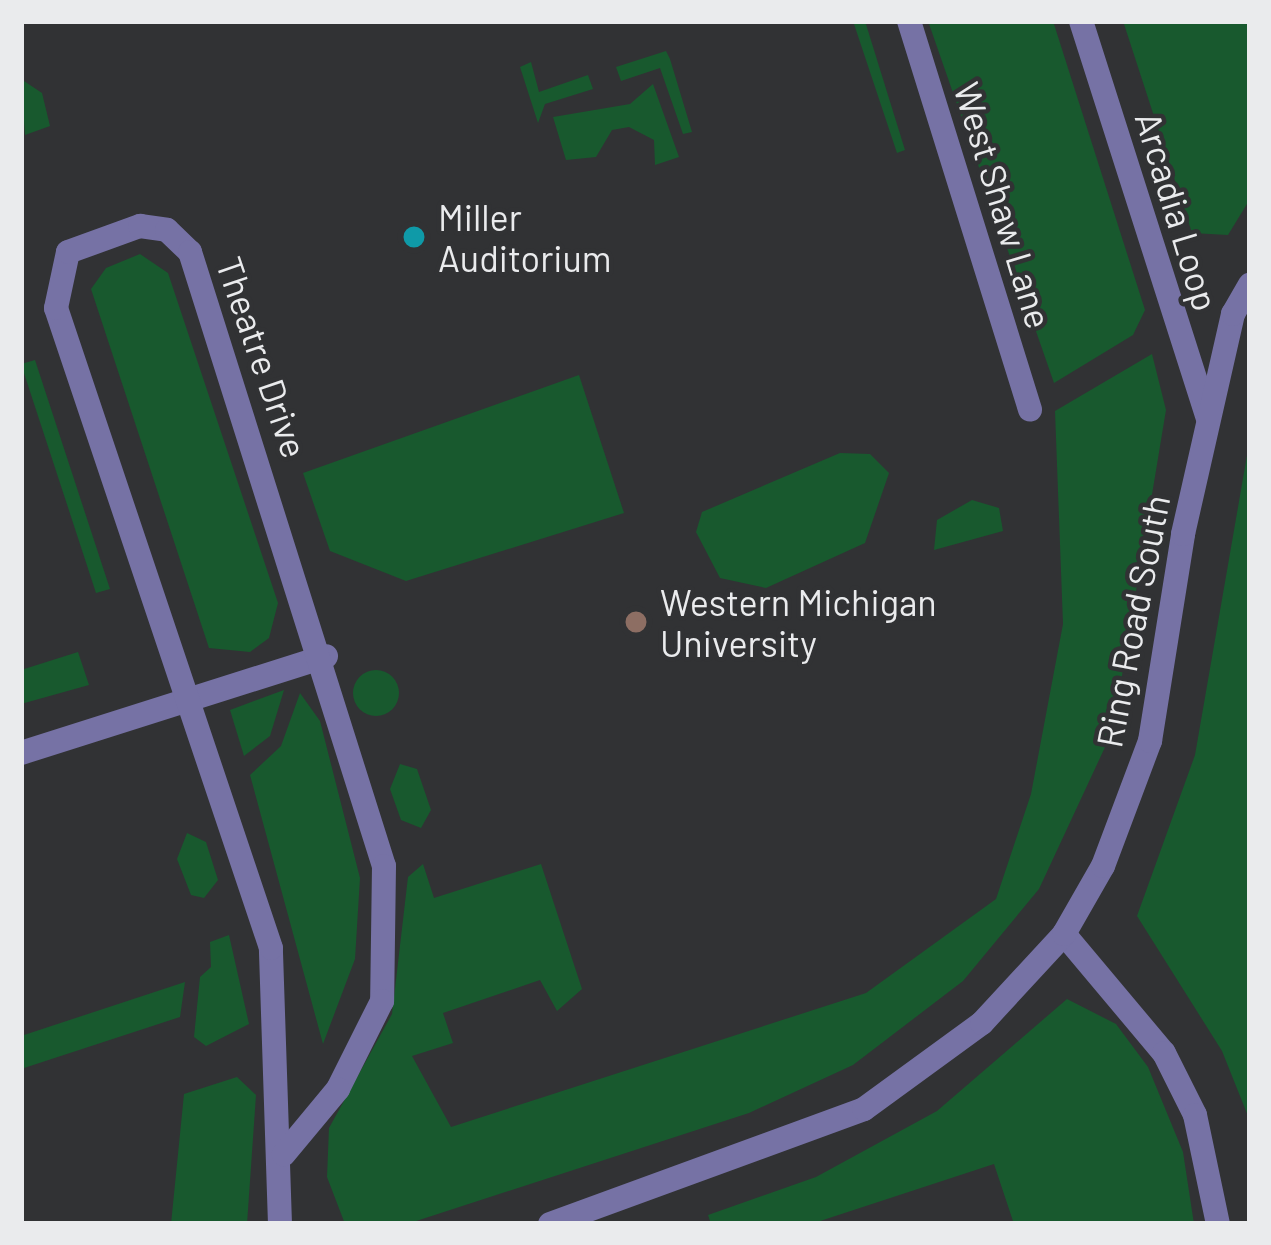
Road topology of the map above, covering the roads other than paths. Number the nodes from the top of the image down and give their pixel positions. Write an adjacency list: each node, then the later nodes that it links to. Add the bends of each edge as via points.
1 (909, 21): 4 (street, West Shaw Lane)
2 (1082, 21): 5 (street, Arcadia Loop)
3 (1250, 285): 5 (street, Ring Road South)
4 (1030, 410)
5 (1208, 421): 9 (street, Ring Road South, via 1150,741 1103,866)
6 (326, 656): 7 (street); 7 (street, Theatre Drive, via 190,252 167,230 106,236 68,253 56,308); 10 (street, Theatre Drive, via 384,866 384,979 338,1089)
7 (186, 697): 8 (street); 10 (street, Theatre Drive, via 271,948 271,1101)
8 (21, 753)
9 (1064, 934): 12 (street, Ring Road South, via 982,1023 864,1109); 13 (street, via 1165,1053 1195,1115)
10 (284, 1154): 11 (street, Theatre Drive)
11 (280, 1224)
12 (550, 1224)
13 (1218, 1224)

